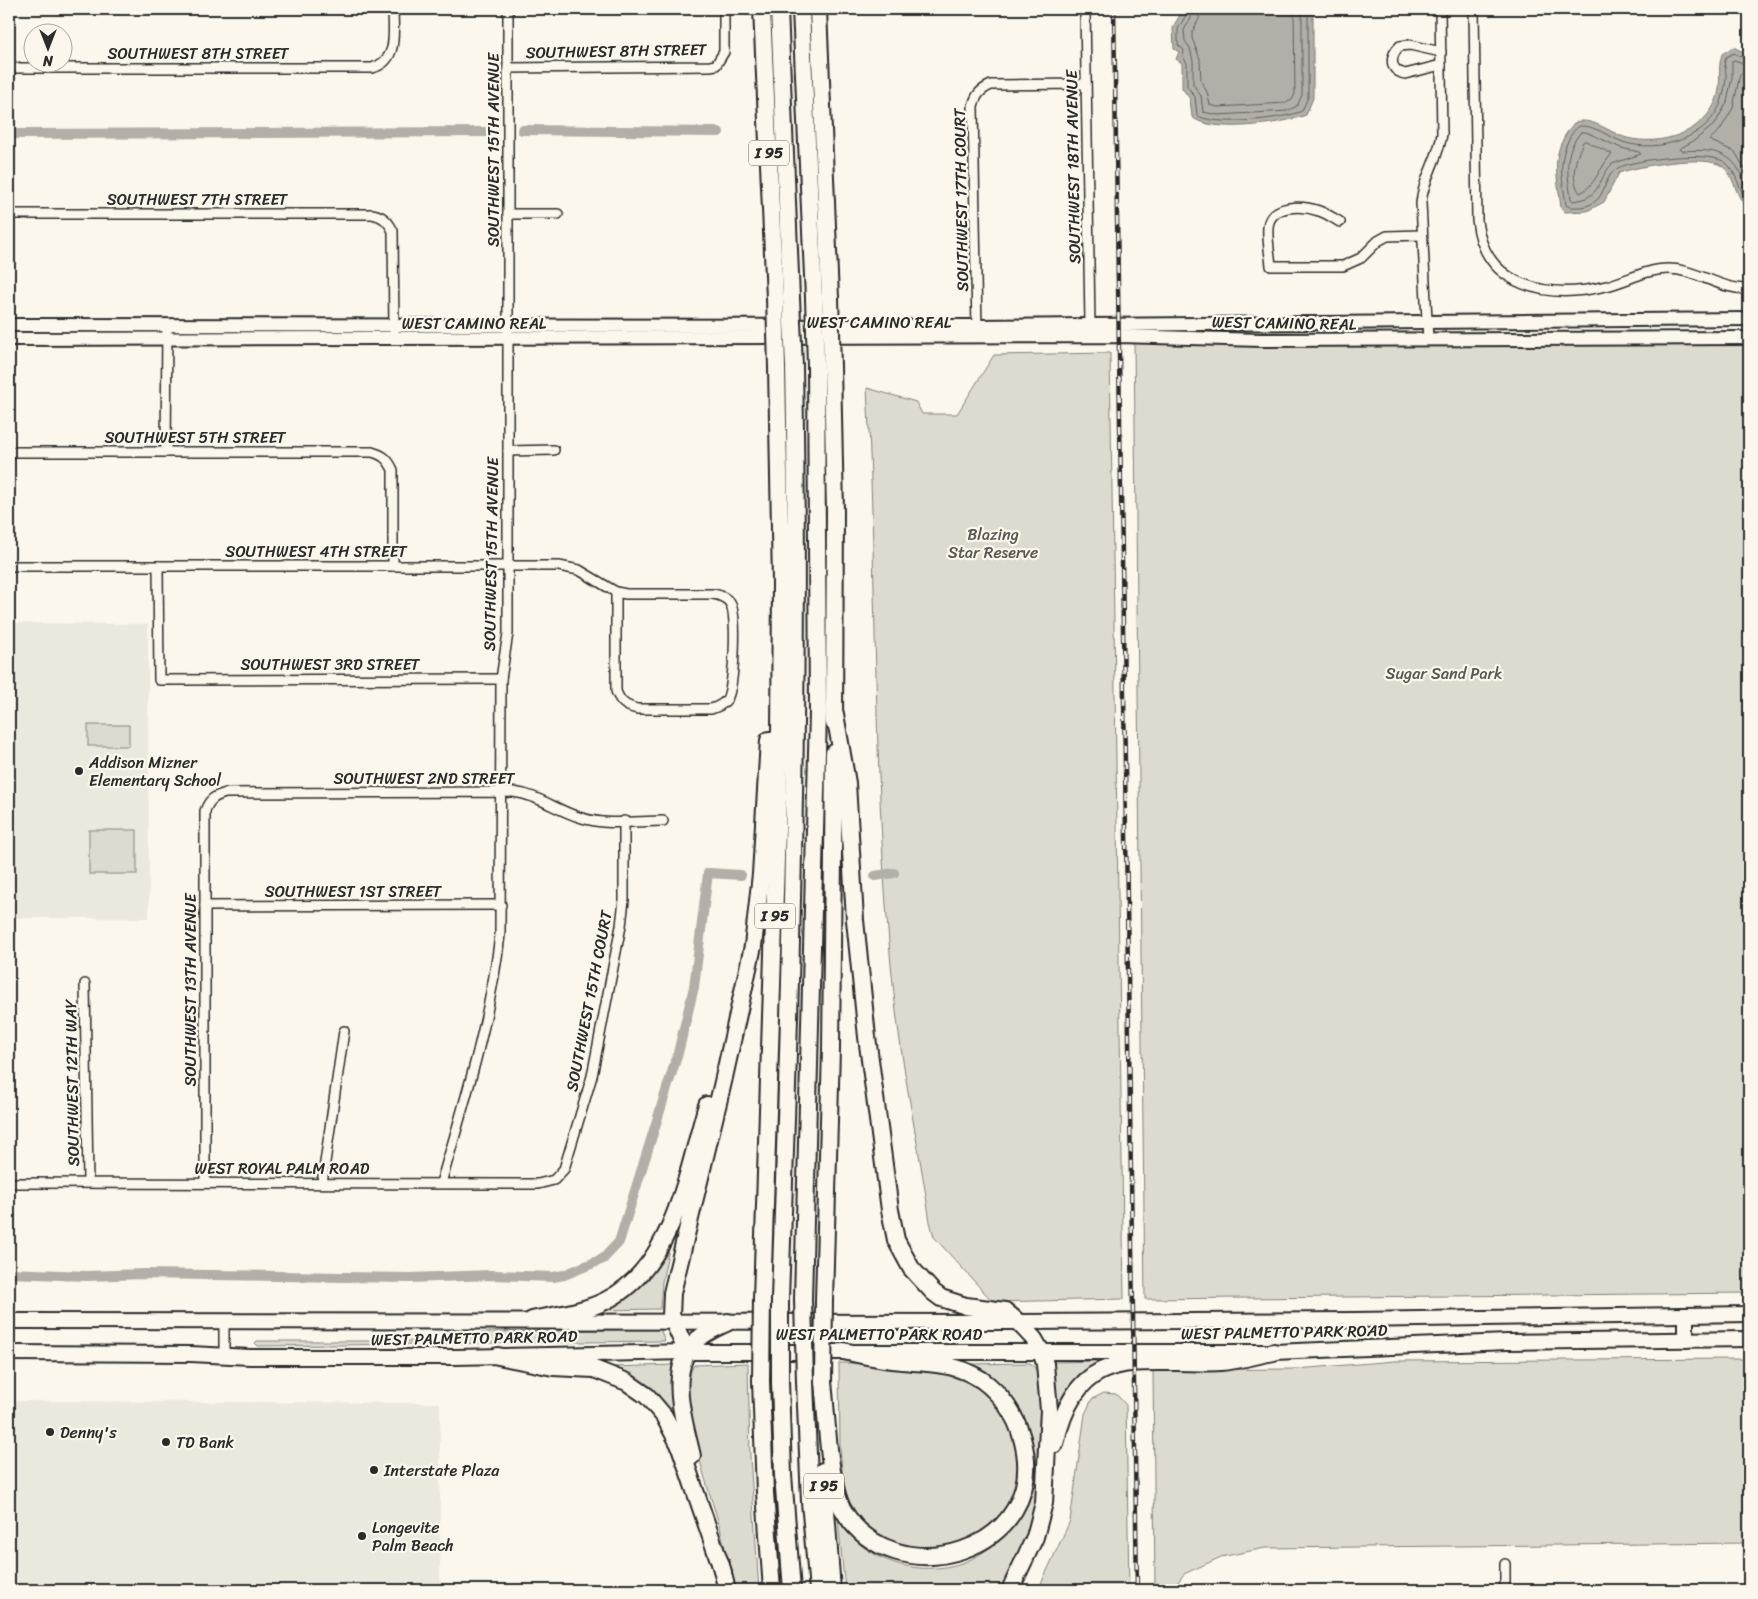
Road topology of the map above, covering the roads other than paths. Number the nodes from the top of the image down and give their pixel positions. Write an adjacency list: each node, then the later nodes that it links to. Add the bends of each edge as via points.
1 (393, 9): 13 (street, SOUTHWEST 8TH STREET, via 393,50 385,62 372,68)
2 (508, 9): 14 (street, SOUTHWEST 15TH AVENUE)
3 (724, 9): 14 (street, SOUTHWEST 8TH STREET, via 724,52 716,65)
4 (762, 9): 42 (highway, I 95, bridge, via 775,298)
5 (779, 9): 82 (highway, bridge, via 794,367 796,752 780,1299)
6 (801, 9): 22 (highway)
7 (818, 9): 22 (highway, I 95)
8 (1085, 9): 15 (street, SOUTHWEST 18TH AVENUE)
9 (1440, 9): 11 (street)
10 (1474, 9): 21 (street, via 1478,229 1483,247 1500,270 1523,285 1541,290 1586,289 1650,271 1670,269 1690,272 1728,287)
11 (1441, 52): 12 (street); 12 (street, via 1400,46 1391,60 1393,67 1405,74)
12 (1441, 65): 20 (street, via 1442,134 1423,185)
13 (9, 68)
14 (508, 68): 17 (street, SOUTHWEST 15TH AVENUE)
15 (1086, 84): 26 (street, SOUTHWEST 18TH AVENUE); 30 (street, SOUTHWEST 17TH COURT, via 991,85 979,93 973,106)
16 (9, 214): 29 (street, SOUTHWEST 7TH STREET, via 372,214 385,219 393,231)
17 (508, 214): 18 (street); 25 (street, SOUTHWEST 15TH AVENUE)
18 (558, 214)
19 (1340, 222): 20 (street, via 1318,210 1286,208 1277,211 1268,227 1271,266 1343,266 1361,258 1387,236)
20 (1421, 234): 24 (street)
21 (1749, 289)
22 (822, 298): 37 (highway, I 95, bridge)
23 (1749, 318): 24 (street, WEST CAMINO REAL)
24 (1428, 321): 26 (street, WEST CAMINO REAL); 36 (street)
25 (509, 325): 29 (street, WEST CAMINO REAL); 30 (street, WEST CAMINO REAL); 35 (street, SOUTHWEST 15TH AVENUE)
26 (1090, 325): 30 (street, WEST CAMINO REAL)
27 (9, 326): 28 (street, WEST CAMINO REAL)
28 (167, 326): 29 (street, WEST CAMINO REAL); 33 (street)
29 (394, 326): 34 (street)
30 (978, 332): 35 (street, WEST CAMINO REAL); 36 (street, WEST CAMINO REAL, via 1261,340)
31 (1749, 338): 36 (street, WEST CAMINO REAL)
32 (9, 339): 33 (street, WEST CAMINO REAL)
33 (167, 339): 34 (street, WEST CAMINO REAL); 41 (street)
34 (394, 339): 35 (street, WEST CAMINO REAL)
35 (509, 339): 39 (street, SOUTHWEST 15TH AVENUE)
36 (1428, 340)
37 (824, 366): 49 (highway, I 95, via 835,512); 84 (highway, bridge, via 803,1299)
38 (554, 450): 39 (street)
39 (508, 451): 46 (street, SOUTHWEST 15TH AVENUE)
40 (9, 452): 41 (street, SOUTHWEST 5TH STREET)
41 (166, 452): 45 (street, SOUTHWEST 5TH STREET, via 381,454 389,460 393,470)
42 (779, 533): 58 (highway, via 760,891 753,946); 82 (highway, I 95, bridge, via 782,601 779,786 762,1299)
43 (9, 566): 44 (street, SOUTHWEST 4TH STREET)
44 (158, 566): 45 (street, SOUTHWEST 4TH STREET); 48 (street, SOUTHWEST 3RD STREET, via 159,680)
45 (393, 566): 46 (street, SOUTHWEST 4TH STREET)
46 (509, 566): 47 (street, SOUTHWEST 4TH STREET, via 569,567 580,570); 48 (street, SOUTHWEST 15TH AVENUE, via 508,633)
47 (616, 592): 47 (street, via 616,691 619,700 636,709 710,709 720,706 730,690 734,640 734,612 730,602 713,594)
48 (501, 679): 50 (street, SOUTHWEST 15TH AVENUE)
49 (834, 714): 72 (highway, via 847,782 854,911 866,1037 896,1240 911,1268 941,1298 977,1309 1004,1311); 83 (highway, I 95, bridge, via 831,1049)
50 (500, 792): 51 (street, SOUTHWEST 2ND STREET, via 226,793); 52 (street, SOUTHWEST 2ND STREET, via 532,795 582,819); 55 (street, SOUTHWEST 15TH AVENUE)
51 (211, 800): 54 (street, SOUTHWEST 13TH AVENUE, via 205,811)
52 (624, 821): 53 (street, SOUTHWEST 2ND STREET); 59 (street, SOUTHWEST 15TH COURT, via 623,909 599,1046 564,1169)
53 (663, 821)
54 (205, 906): 55 (street, SOUTHWEST 1ST STREET); 61 (street, SOUTHWEST 13TH AVENUE)
55 (501, 906): 64 (street, SOUTHWEST 15TH AVENUE, via 497,963 487,1018)
56 (85, 984): 60 (street, SOUTHWEST 12TH WAY)
57 (344, 1031): 63 (street)
58 (733, 1040): 67 (highway, via 717,1074 673,1217 655,1256 632,1282 604,1301 576,1311); 70 (highway, via 674,1280 670,1306)
59 (554, 1180): 64 (street, WEST ROYAL PALM ROAD, via 538,1184)
60 (88, 1182): 61 (street, WEST ROYAL PALM ROAD); 62 (street, WEST ROYAL PALM ROAD)
61 (206, 1182): 63 (street, WEST ROYAL PALM ROAD)
62 (9, 1183)
63 (322, 1183): 64 (street, WEST ROYAL PALM ROAD)
64 (441, 1183)
65 (1749, 1314): 66 (main road, WEST PALMETTO PARK ROAD)
66 (1686, 1315): 72 (main road, WEST PALMETTO PARK ROAD); 74 (main road)
67 (532, 1320): 69 (main road, WEST PALMETTO PARK ROAD); 70 (main road, WEST PALMETTO PARK ROAD)
68 (9, 1321): 69 (main road, WEST PALMETTO PARK ROAD)
69 (224, 1321): 80 (street)
70 (673, 1322): 71 (main road, WEST PALMETTO PARK ROAD); 77 (highway)
71 (728, 1322): 72 (main road, WEST PALMETTO PARK ROAD); 77 (highway, via 701,1337)
72 (1018, 1322): 76 (highway)
73 (1749, 1339): 74 (main road, WEST PALMETTO PARK ROAD)
74 (1686, 1340): 78 (main road, WEST PALMETTO PARK ROAD, via 1507,1342)
75 (842, 1351): 76 (main road, WEST PALMETTO PARK ROAD); 77 (main road, WEST PALMETTO PARK ROAD); 83 (highway, via 945,1364 982,1381 1003,1400 1020,1431 1026,1462 1021,1499 1002,1531 969,1555 932,1564 894,1558 868,1543 847,1518 836,1492)
76 (1041, 1351): 78 (main road, WEST PALMETTO PARK ROAD); 85 (highway, via 1049,1398)
77 (687, 1352): 81 (main road, WEST PALMETTO PARK ROAD); 88 (highway, via 681,1382 682,1413)
78 (1274, 1352): 85 (highway, via 1222,1362 1124,1362 1100,1372 1076,1392 1065,1411)
79 (9, 1353): 80 (main road, WEST PALMETTO PARK ROAD)
80 (224, 1356): 81 (main road, WEST PALMETTO PARK ROAD)
81 (498, 1356): 88 (highway, via 553,1367 594,1369 627,1382 647,1396 664,1416 679,1444)
82 (772, 1381): 90 (highway, I 95, via 765,1493); 91 (highway)
83 (823, 1382): 86 (highway, I 95, via 821,1417)
84 (805, 1404): 86 (highway); 92 (highway)
85 (1046, 1483): 94 (highway, via 1035,1537)
86 (826, 1518): 93 (highway, I 95)
87 (1505, 1564): 95 (street)
88 (722, 1572): 89 (highway)
89 (727, 1590)
90 (772, 1590)
91 (792, 1590)
92 (818, 1590)
93 (832, 1590)
94 (1010, 1590)
95 (1505, 1590)

